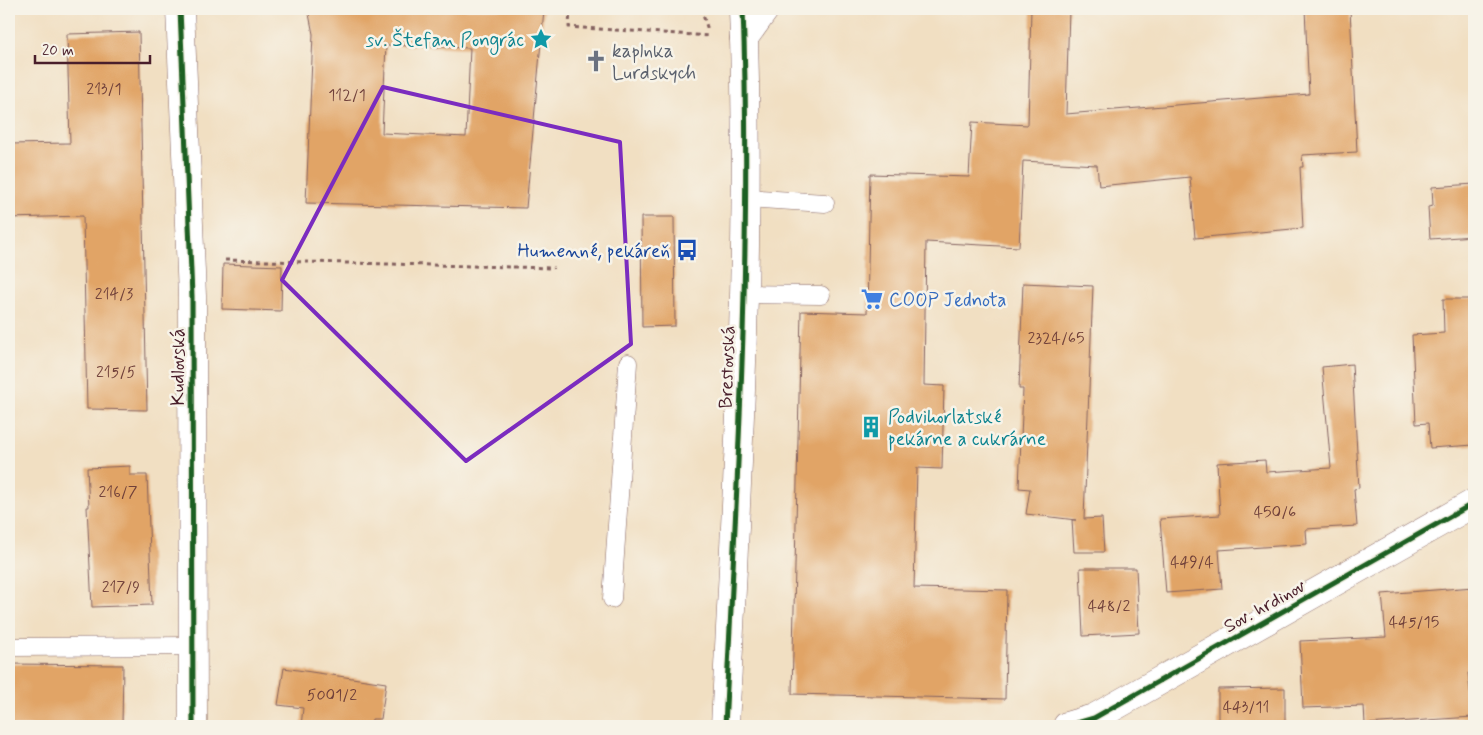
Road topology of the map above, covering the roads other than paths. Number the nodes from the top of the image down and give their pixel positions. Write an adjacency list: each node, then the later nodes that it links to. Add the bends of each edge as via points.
1 (180, 9): 13 (street, Kudlovská, via 192,296)
2 (729, 9): 5 (street)
3 (742, 9): 5 (street, Brestovská)
4 (765, 9): 5 (street)
5 (744, 38): 6 (street, Brestovská)
6 (745, 198): 7 (lane); 8 (street, Brestovská)
7 (825, 203)
8 (744, 294): 9 (lane); 16 (street, Brestovská)
9 (821, 295)
10 (628, 363): 12 (lane)
11 (1474, 503): 17 (street, Sov. hrdinov, via 1094,718)
12 (612, 599)
13 (192, 646): 14 (lane); 15 (street, Kudlovská)
14 (9, 647)
15 (193, 726)
16 (725, 726)
17 (1067, 726)

